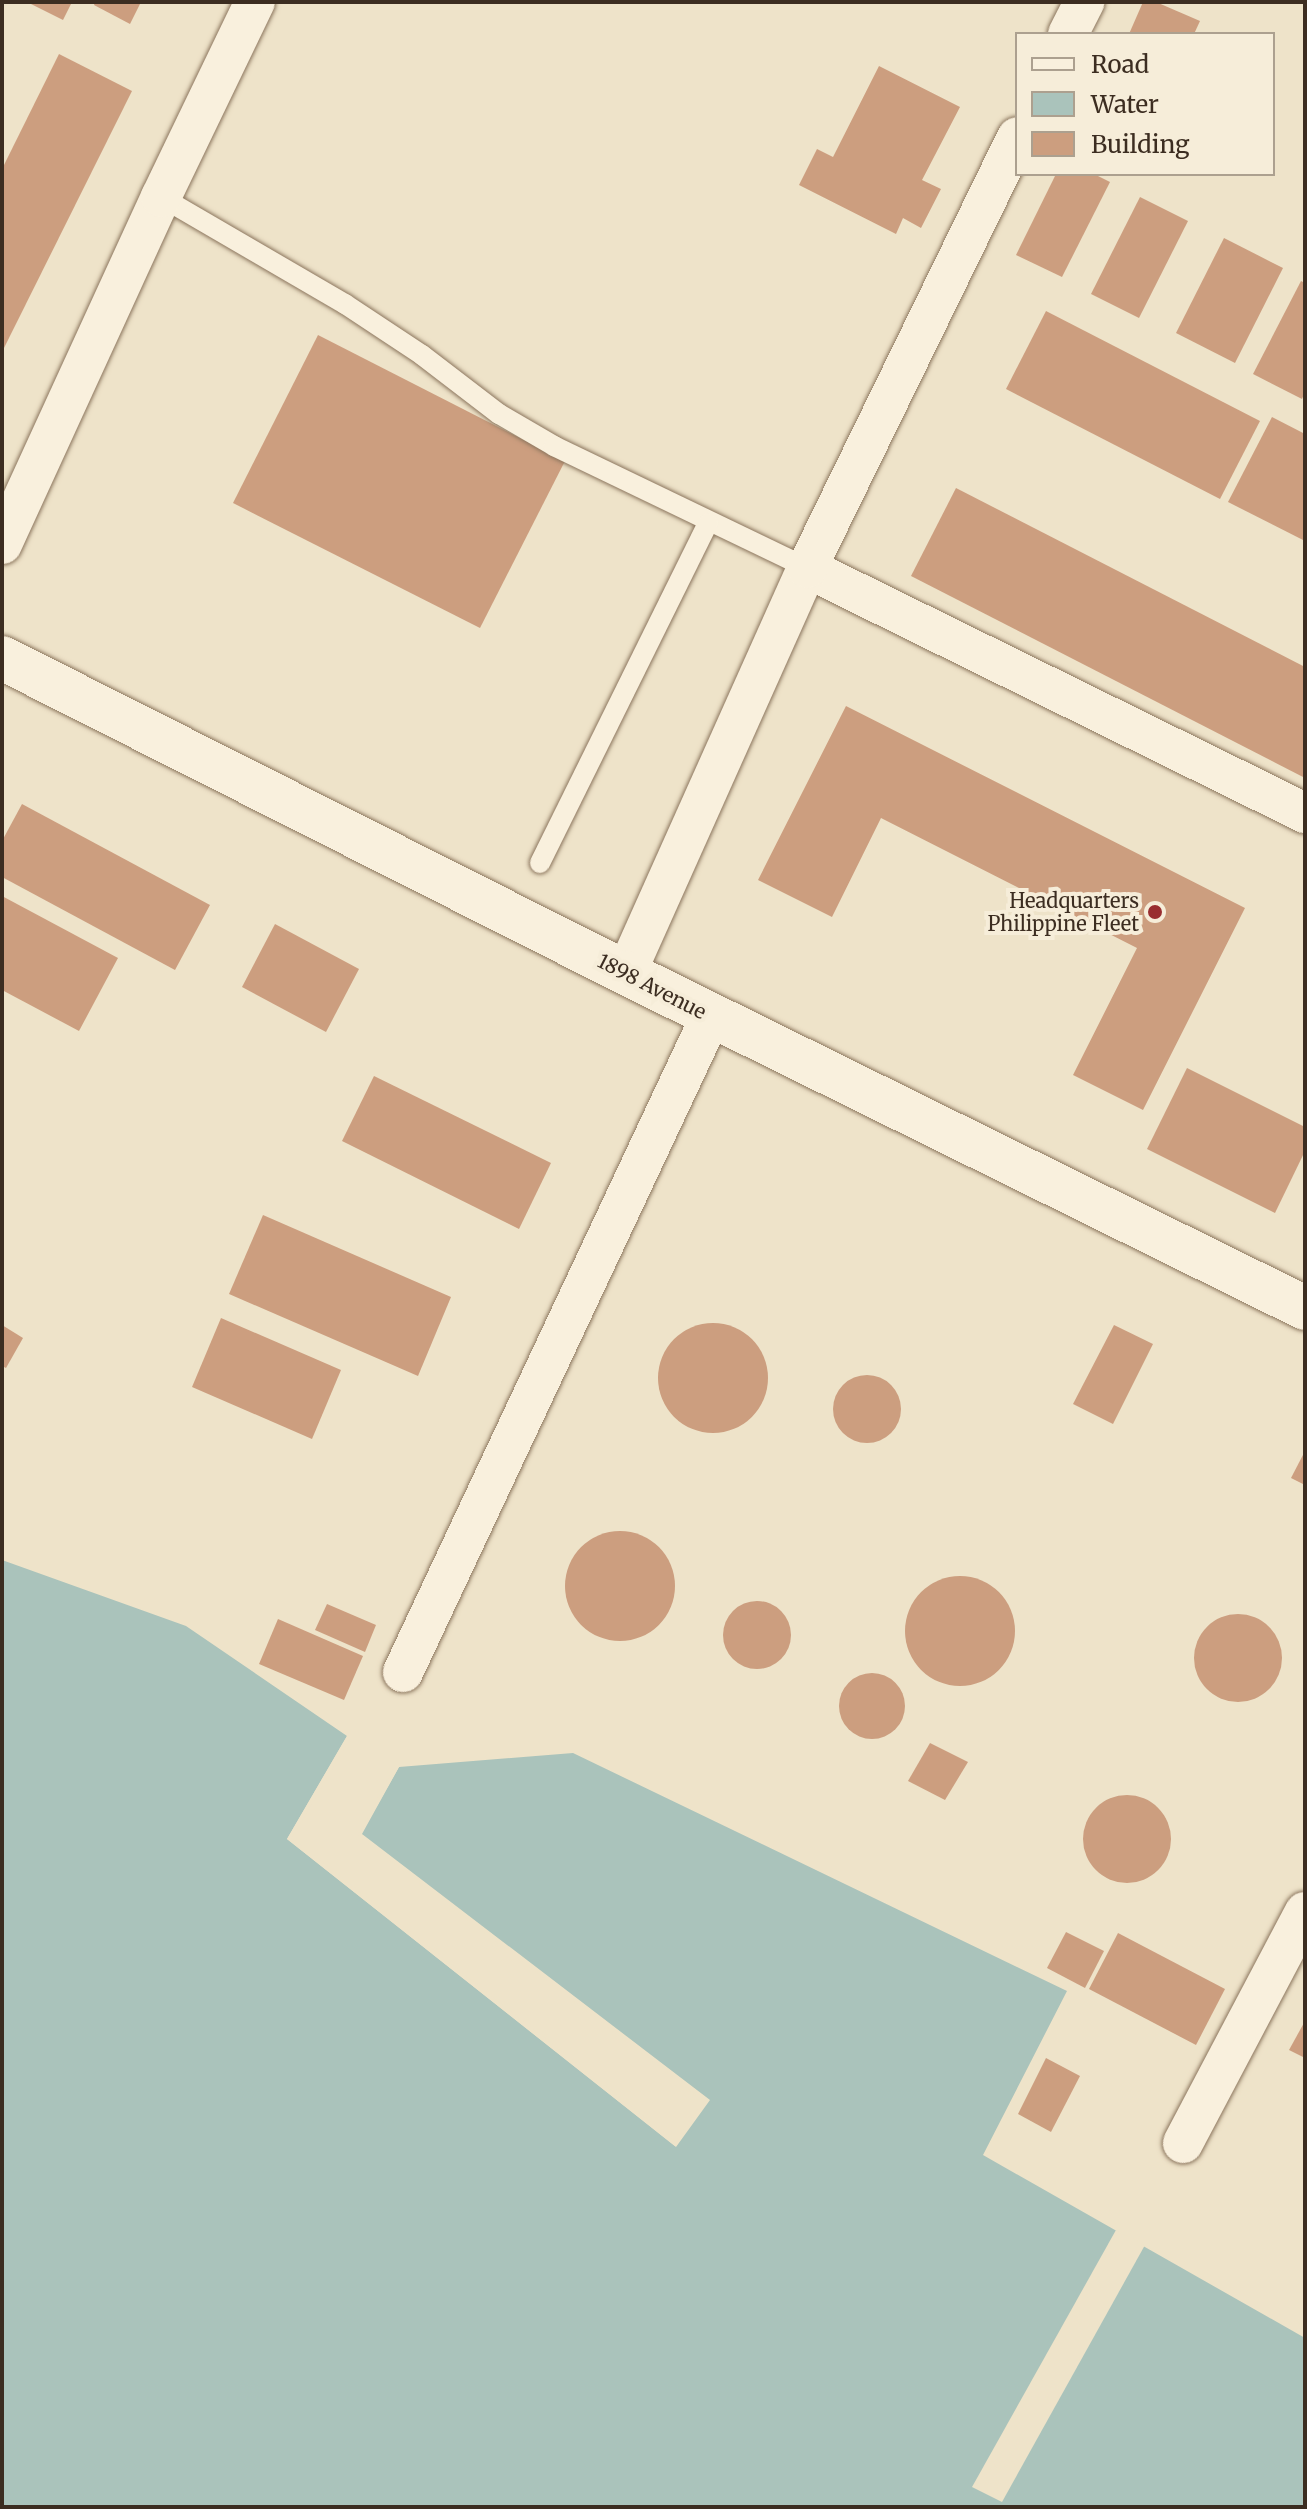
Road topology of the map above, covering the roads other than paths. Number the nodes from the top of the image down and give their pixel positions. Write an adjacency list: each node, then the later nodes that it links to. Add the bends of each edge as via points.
1 (255, 2): 5 (street)
2 (1084, 2): 3 (street)
3 (1069, 32)
4 (1015, 142): 8 (street)
5 (161, 197): 6 (lane, via 345,304 499,414); 7 (street)
6 (708, 523): 8 (lane); 11 (lane)
7 (2, 544)
8 (807, 568): 10 (street); 12 (street)
9 (2, 658): 12 (street, 1898 Avenue)
10 (1305, 813)
11 (540, 863)
12 (626, 973): 13 (street, 1898 Avenue)
13 (711, 1016): 14 (street, 1898 Avenue); 15 (street)
14 (1305, 1308)
15 (403, 1672)
16 (1305, 1912): 17 (street)
17 (1183, 2143)

